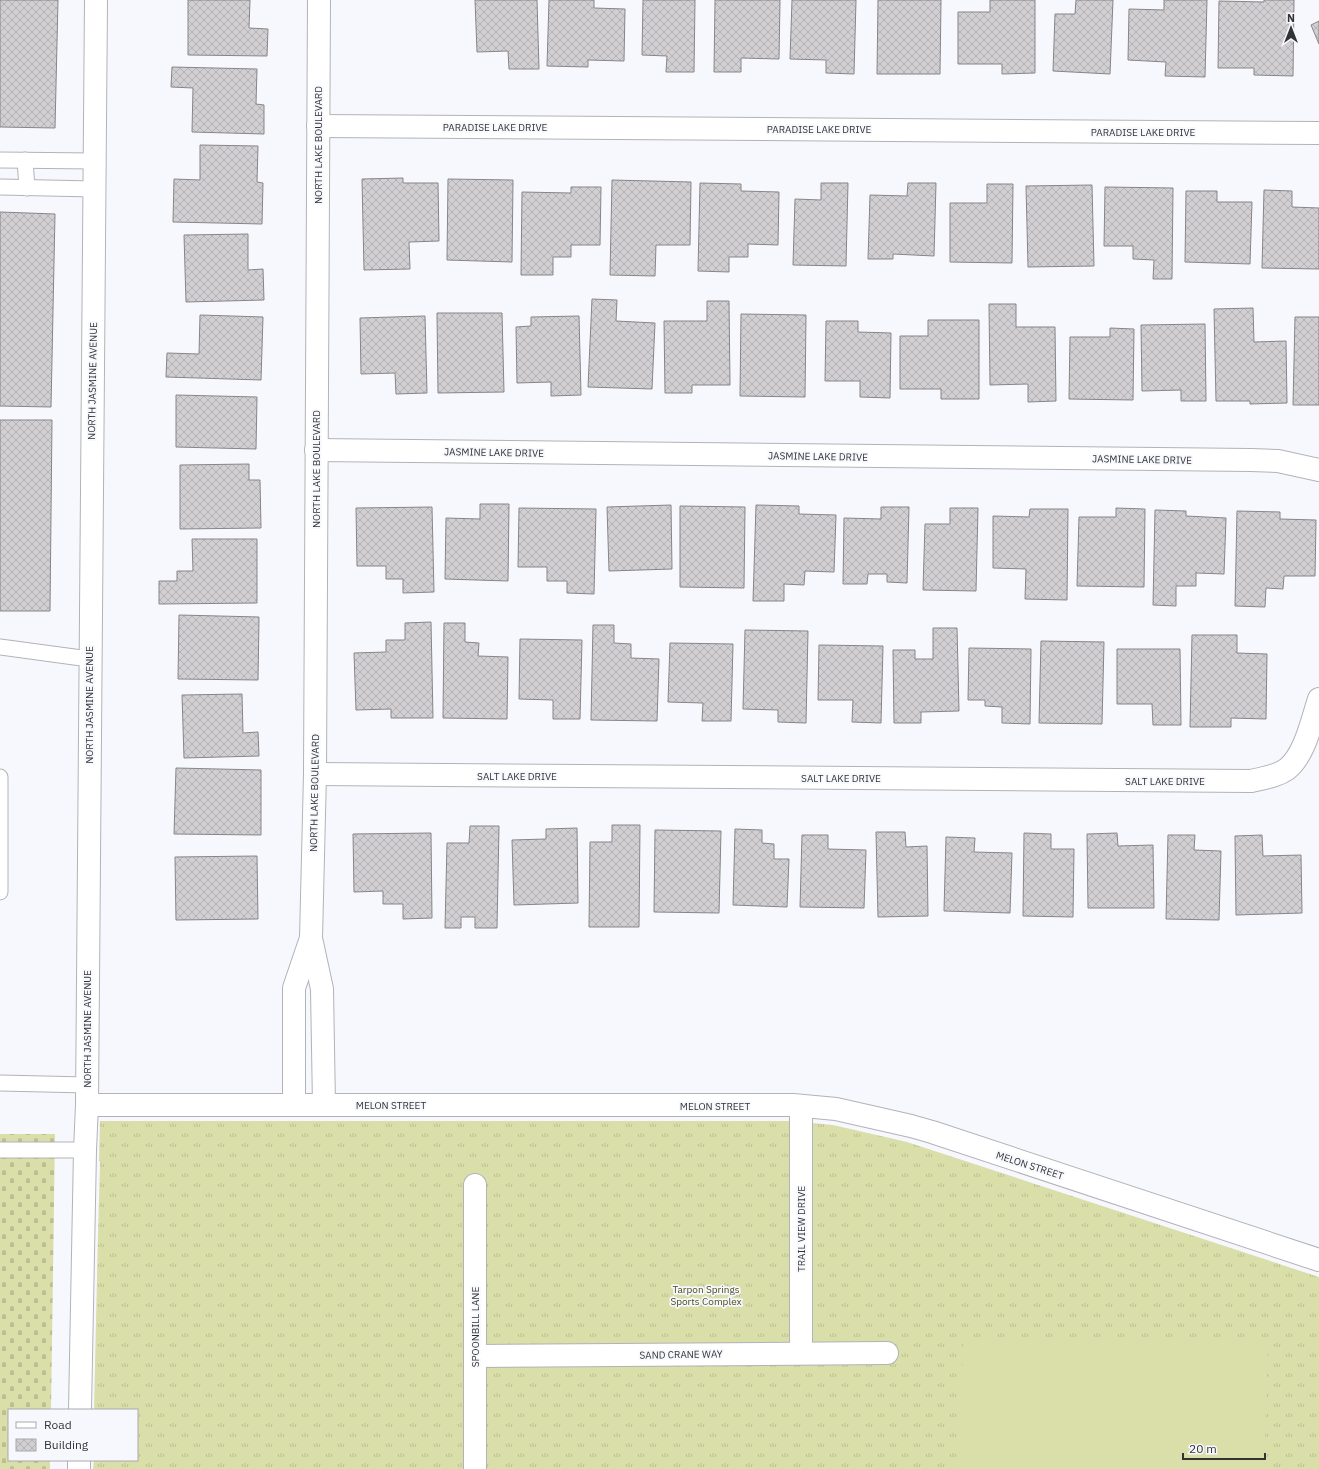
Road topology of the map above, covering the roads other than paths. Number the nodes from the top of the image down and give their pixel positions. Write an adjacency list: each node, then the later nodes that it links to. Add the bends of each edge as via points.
1 (96, 0): 7 (street, NORTH JASMINE AVENUE)
2 (319, 0): 3 (street, NORTH LAKE BOULEVARD)
3 (318, 126): 4 (street, PARADISE LAKE DRIVE); 11 (street, NORTH LAKE BOULEVARD)
4 (1319, 133)
5 (0, 160): 6 (lane)
6 (25, 160): 7 (lane); 9 (lane)
7 (94, 161): 10 (street, NORTH JASMINE AVENUE)
8 (0, 187): 9 (lane)
9 (27, 188): 10 (lane)
10 (94, 189): 14 (street, NORTH JASMINE AVENUE)
11 (316, 450): 12 (street, JASMINE LAKE DRIVE, via 1251,460 1278,461); 16 (street, NORTH LAKE BOULEVARD)
12 (1319, 470)
13 (0, 646): 14 (lane)
14 (90, 660): 21 (street, NORTH JASMINE AVENUE)
15 (1319, 698): 16 (street, SALT LAKE DRIVE, via 1296,760 1286,770 1251,781)
16 (315, 774): 19 (street, NORTH LAKE BOULEVARD)
17 (0, 777): 18 (lane)
18 (0, 892)
19 (311, 938): 22 (street, NORTH LAKE BOULEVARD, via 294,988); 23 (street, NORTH LAKE BOULEVARD, via 322,989)
20 (0, 1083): 21 (lane)
21 (87, 1095): 22 (street, MELON STREET); 26 (street, NORTH JASMINE AVENUE)
22 (294, 1105): 23 (street, MELON STREET)
23 (324, 1105): 24 (street, MELON STREET)
24 (801, 1106): 28 (street, MELON STREET, via 836,1109 911,1126); 29 (street, TRAIL VIEW DRIVE)
25 (0, 1150): 26 (lane)
26 (85, 1150): 32 (street, NORTH JASMINE AVENUE)
27 (475, 1185): 31 (street, SPOONBILL LANE)
28 (1319, 1260)
29 (801, 1352): 30 (street, SAND CRANE WAY); 31 (street, SAND CRANE WAY)
30 (887, 1353)
31 (475, 1356): 33 (street, SPOONBILL LANE)
32 (80, 1409)
33 (475, 1469)

